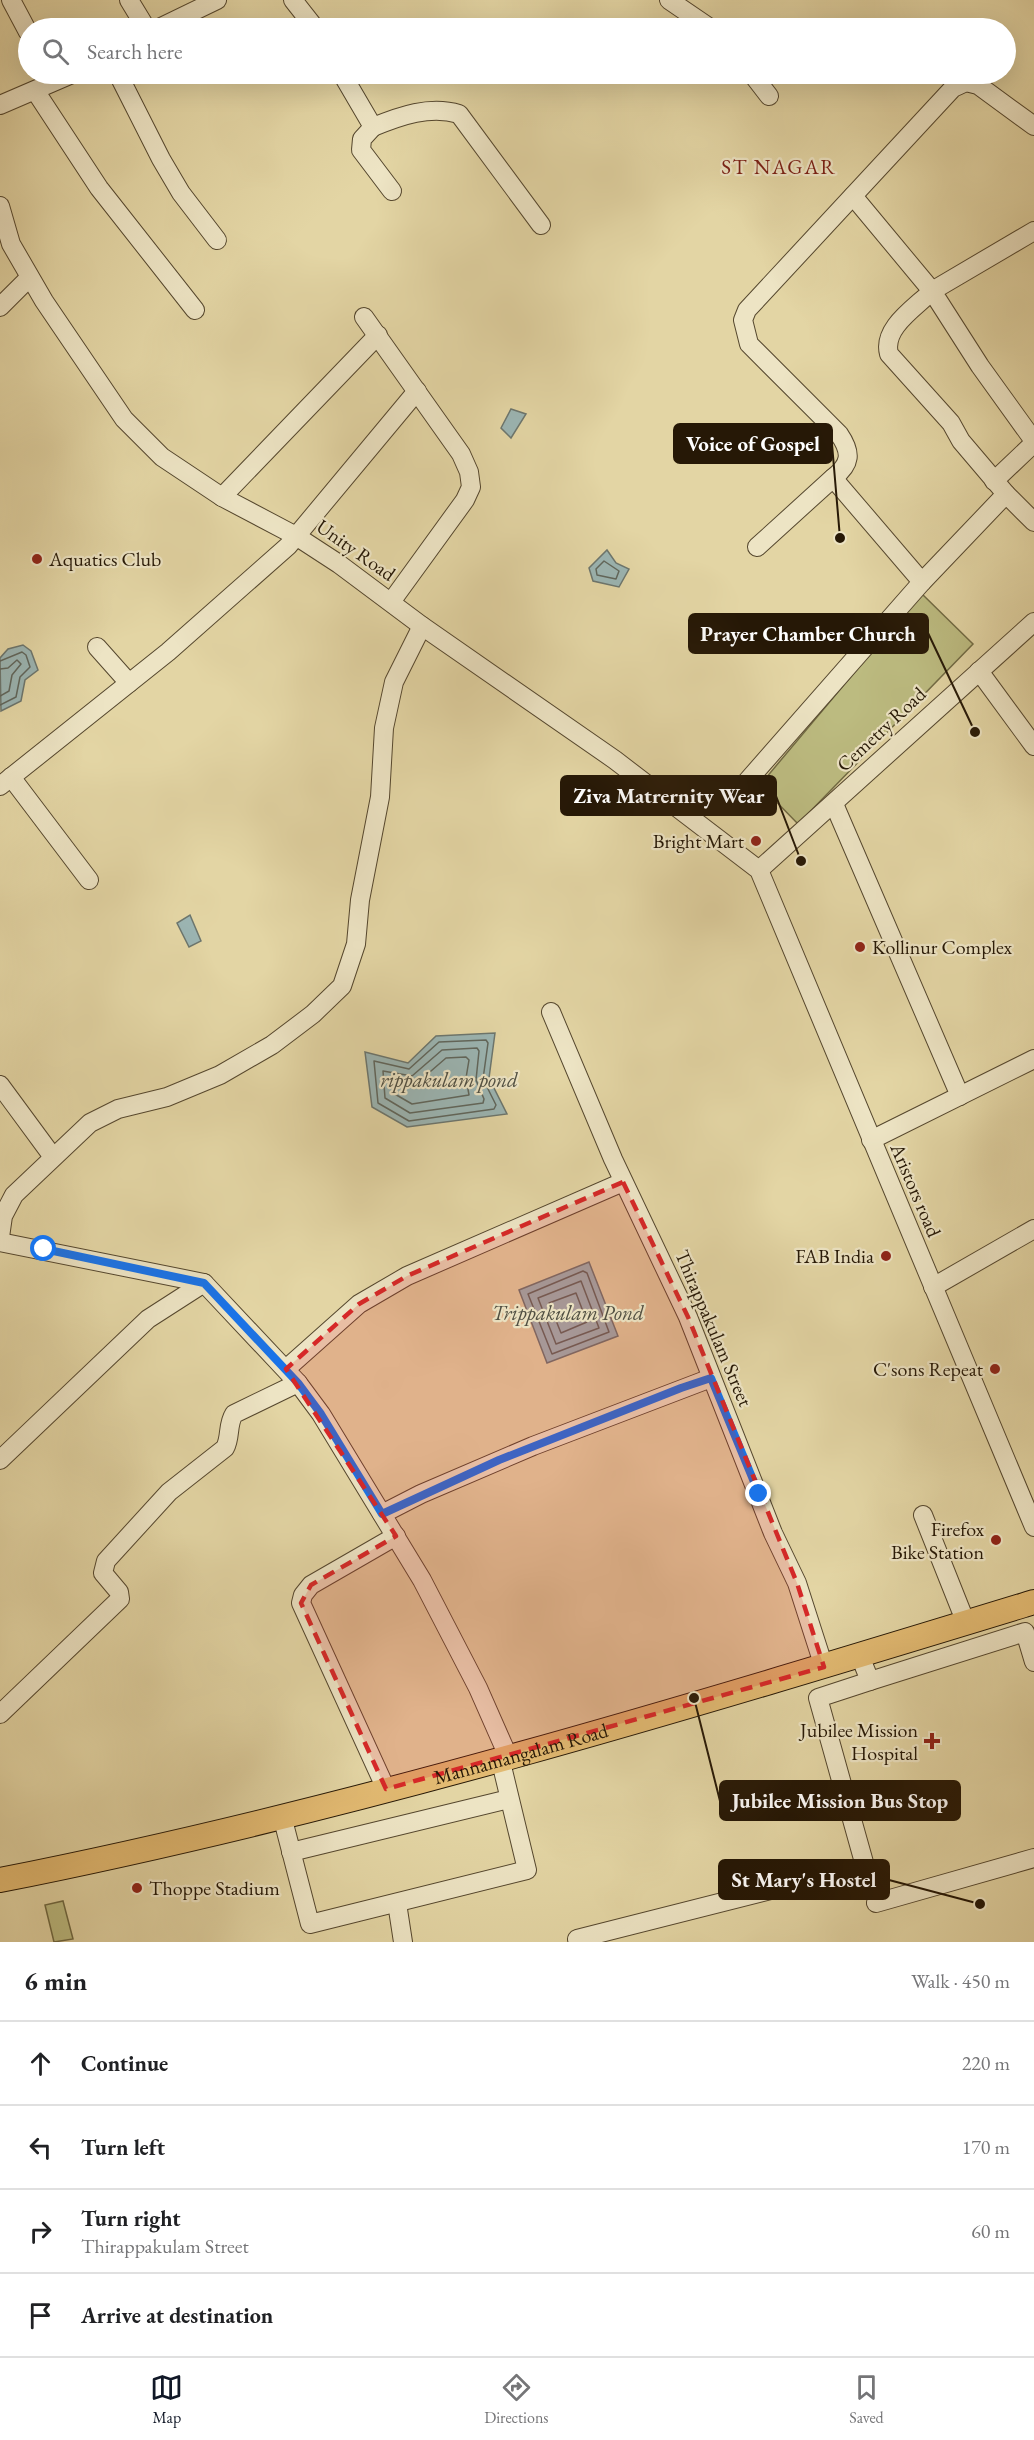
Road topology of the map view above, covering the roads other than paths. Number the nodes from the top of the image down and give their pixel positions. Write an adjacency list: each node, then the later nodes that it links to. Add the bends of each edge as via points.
1 (11, 0): 6 (street)
2 (129, 0): 7 (street)
3 (217, 0): 8 (street)
4 (293, 0): 9 (street)
5 (669, 0): 10 (street)
6 (21, 18)
7 (140, 18)
8 (180, 18)
9 (307, 18)
10 (695, 18)
11 (48, 84): 17 (street)
12 (123, 84): 27 (street, via 160,159)
13 (348, 84): 21 (street)
14 (760, 84): 18 (street)
15 (961, 84): 23 (street, via 953,87)
16 (974, 84): 20 (street)
17 (36, 92): 19 (street); 31 (street, via 99,188)
18 (769, 96)
19 (0, 105)
20 (1034, 126)
21 (373, 127): 22 (street, via 362,139 361,150); 25 (street, via 397,117 435,110 459,114)
22 (392, 191)
23 (853, 196): 29 (street); 36 (street, via 747,310 743,320 749,344 848,447 849,459)
24 (0, 206): 28 (street, Unity Road, via 11,244)
25 (541, 225)
26 (1034, 231): 29 (street)
27 (217, 240)
28 (29, 278): 30 (street); 38 (street, Unity Road, via 124,419 162,457)
29 (932, 291): 35 (street); 37 (street, via 889,333 889,354 951,423)
30 (0, 307)
31 (195, 310)
32 (364, 317): 33 (street)
33 (378, 335): 34 (street); 38 (street)
34 (417, 390): 40 (street); 43 (street, via 461,454 471,487)
35 (1034, 442): 37 (street)
36 (833, 478): 41 (street); 42 (street)
37 (1000, 488): 39 (street); 42 (street)
38 (222, 497): 40 (street, Unity Road)
39 (1034, 522)
40 (296, 536): 43 (street, Unity Road); 48 (street)
41 (757, 547)
42 (922, 582): 51 (street)
43 (391, 602): 45 (street, Unity Road)
44 (1034, 622): 47 (street, Cemetry Road)
45 (422, 626): 53 (street, Unity Road, via 615,760); 60 (street, via 394,682 384,728 380,796 360,900 356,944 342,986 272,1045 220,1075 99,1118)
46 (97, 647): 48 (street)
47 (979, 671): 49 (street); 52 (street, Cemetry Road)
48 (129, 683): 50 (street)
49 (1034, 746)
50 (5, 782): 54 (street)
51 (742, 787)
52 (834, 804): 53 (street, Cemetry Road); 58 (street)
53 (759, 870): 59 (street, Aristors road)
54 (89, 880)
55 (551, 1012): 61 (street, Thirappakulam Street)
56 (1034, 1059): 58 (street)
57 (0, 1085): 60 (street)
58 (960, 1096): 59 (street)
59 (871, 1140): 65 (street, Aristors road)
60 (53, 1156): 63 (street, via 14,1195 3,1216)
61 (623, 1182): 66 (street, via 407,1276 359,1304); 67 (street, Thirappakulam Street, via 688,1317)
62 (1034, 1229): 65 (street)
63 (0, 1240): 64 (street)
64 (204, 1283): 66 (street); 69 (street, via 147,1319)
65 (933, 1287): 72 (street, Aristors road)
66 (286, 1369): 68 (street)
67 (711, 1378): 70 (street, via 499,1460); 78 (street, Thirappakulam Street, via 797,1583)
68 (298, 1383): 70 (street); 80 (street, via 234,1414 225,1448 169,1492 106,1561 103,1573 120,1599)
69 (0, 1460)
70 (382, 1514): 73 (street)
71 (923, 1515): 75 (street)
72 (1034, 1527)
73 (396, 1536): 81 (street, via 462,1657); 82 (street, via 311,1585 301,1603)
74 (1034, 1602): 75 (main road, Mannamangalam Road)
75 (966, 1623): 76 (main road, Mannamangalam Road)
76 (860, 1656): 78 (main road, Mannamangalam Road); 79 (street)
77 (1034, 1662): 79 (street, via 1025,1632)
78 (824, 1667): 81 (main road, Mannamangalam Road)
79 (870, 1681): 90 (street, via 818,1698 865,1866)
80 (0, 1714)
81 (504, 1757): 82 (main road, Mannamangalam Road); 83 (street)
82 (386, 1789): 84 (main road, Mannamangalam Road)
83 (509, 1799): 85 (street); 88 (street, via 527,1870)
84 (282, 1816): 85 (street); 87 (main road, Mannamangalam Road, via 98,1861)
85 (291, 1852): 88 (street, via 310,1924)
86 (1034, 1858): 89 (street)
87 (1, 1878)
88 (397, 1903): 91 (street)
89 (876, 1903)
90 (577, 1940)
91 (404, 1942)

